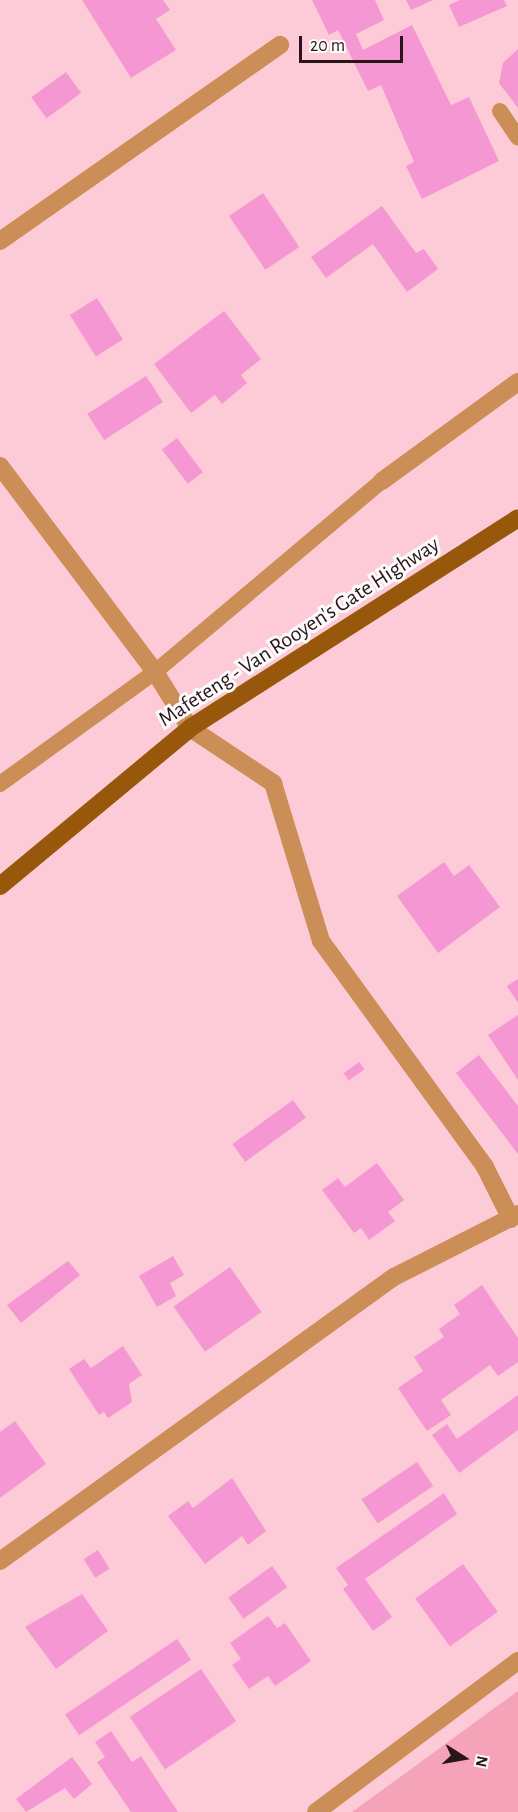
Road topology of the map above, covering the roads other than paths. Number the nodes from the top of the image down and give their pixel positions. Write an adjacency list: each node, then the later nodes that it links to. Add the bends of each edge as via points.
1 (280, 45): 4 (street)
2 (500, 111): 3 (lane)
3 (518, 138)
4 (0, 241)
5 (518, 382): 7 (street)
6 (0, 466): 9 (street)
7 (382, 481): 9 (lane)
8 (518, 518): 10 (main road, Mafeteng - Van Rooyen's Gate Highway)
9 (155, 672): 10 (street); 11 (lane)
10 (190, 728): 12 (main road, Mafeteng - Van Rooyen's Gate Highway); 13 (street, via 273,783 321,941 485,1167)
11 (0, 784)
12 (0, 886)
13 (515, 1217): 14 (street, via 394,1277)
14 (0, 1561)
15 (518, 1661): 16 (street)
16 (316, 1812)

